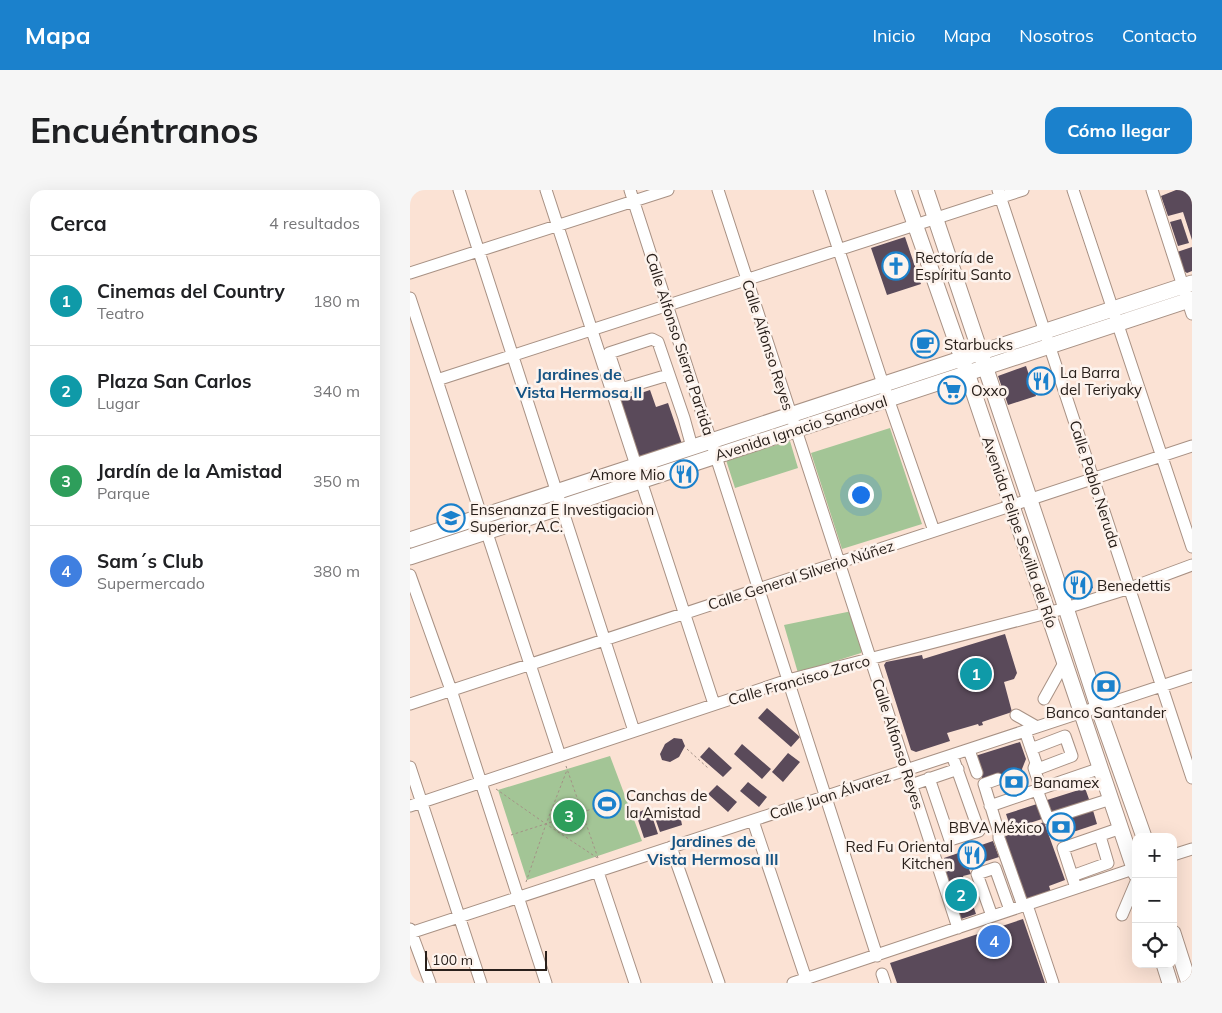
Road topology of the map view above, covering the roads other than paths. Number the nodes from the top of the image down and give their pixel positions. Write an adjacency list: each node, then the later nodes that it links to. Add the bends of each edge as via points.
1 (459, 190): 17 (street)
2 (546, 190): 14 (street)
3 (668, 190): 12 (street)
4 (718, 190): 19 (street, Calle Alfonso Reyes)
5 (819, 190): 16 (street)
6 (903, 190): 15 (main road, Avenida Felipe Sevilla del Río)
7 (926, 190): 13 (main road, Avenida Felipe Sevilla del Río)
8 (1023, 190): 11 (street)
9 (1073, 190): 24 (street)
10 (1152, 190): 20 (street)
11 (999, 194): 13 (street); 27 (street, Calle Pablo Neruda)
12 (632, 196): 14 (street); 22 (street, Calle Alfonso Sierra Partida)
13 (935, 219): 15 (street); 29 (main road, Avenida Felipe Sevilla del Río)
14 (558, 225): 17 (street); 26 (street)
15 (914, 225): 16 (street); 31 (main road, Avenida Felipe Sevilla del Río)
16 (838, 249): 19 (street); 36 (street)
17 (479, 251): 18 (street); 30 (street)
18 (410, 273)
19 (746, 279): 22 (street); 39 (street, Calle Alfonso Reyes)
20 (1187, 284): 23 (street); 24 (main road, Avenida Ignacio Sandoval)
21 (410, 298): 35 (street)
22 (667, 305): 26 (street); 38 (street, Calle Alfonso Sierra Partida)
23 (1191, 305): 25 (main road, Avenida Ignacio Sandoval)
24 (1113, 308): 25 (street); 27 (main road, Avenida Ignacio Sandoval)
25 (1118, 324): 28 (main road, Avenida Ignacio Sandoval); 46 (street)
26 (592, 329): 30 (street); 47 (street)
27 (1045, 331): 28 (street, Calle Pablo Neruda); 29 (main road, Avenida Ignacio Sandoval)
28 (1050, 346): 32 (main road, Avenida Ignacio Sandoval); 48 (street, Calle Pablo Neruda)
29 (981, 352): 31 (main road, Avenida Ignacio Sandoval); 32 (main road, Avenida Felipe Sevilla del Río)
30 (512, 355): 35 (street); 50 (street)
31 (962, 358): 33 (main road, Avenida Felipe Sevilla del Río); 36 (main road, Avenida Ignacio Sandoval)
32 (986, 367): 33 (main road, Avenida Ignacio Sandoval); 51 (main road, Avenida Felipe Sevilla del Río)
33 (966, 374): 37 (main road, Avenida Ignacio Sandoval); 52 (main road, Avenida Felipe Sevilla del Río)
34 (668, 375): 34 (street, via 621,389 609,354 655,339); 40 (street)
35 (437, 380): 54 (street)
36 (882, 384): 37 (street); 39 (main road, Avenida Ignacio Sandoval)
37 (888, 400): 41 (main road, Avenida Ignacio Sandoval); 55 (street)
38 (701, 411): 40 (street); 42 (street, Calle Alfonso Sierra Partida)
39 (791, 414): 41 (street, Calle Alfonso Reyes); 42 (main road, Avenida Ignacio Sandoval)
40 (684, 418): 43 (street)
41 (796, 430): 45 (main road, Avenida Ignacio Sandoval); 60 (street, Calle Alfonso Reyes)
42 (709, 436): 43 (main road, Avenida Ignacio Sandoval); 45 (street, Calle Alfonso Sierra Partida)
43 (690, 440): 47 (main road, Avenida Ignacio Sandoval)
44 (1192, 446): 46 (street, Calle General Silverio Núñez)
45 (716, 456): 49 (main road, Avenida Ignacio Sandoval); 64 (street, Calle Alfonso Sierra Partida)
46 (1162, 456): 48 (street, Calle General Silverio Núñez); 58 (street)
47 (636, 465): 49 (street); 50 (main road, Avenida Ignacio Sandoval)
48 (1094, 479): 51 (street, Calle General Silverio Núñez); 63 (street, Calle Pablo Neruda)
49 (641, 481): 53 (main road, Avenida Ignacio Sandoval); 66 (street)
50 (556, 491): 53 (street); 54 (main road, Avenida Ignacio Sandoval)
51 (1029, 500): 52 (street, Calle General Silverio Núñez); 65 (main road, Avenida Felipe Sevilla del Río)
52 (1011, 506): 55 (street, Calle General Silverio Núñez); 67 (main road, Avenida Felipe Sevilla del Río)
53 (562, 507): 56 (main road, Avenida Ignacio Sandoval); 68 (street)
54 (481, 516): 56 (street); 57 (main road, Avenida Ignacio Sandoval)
55 (934, 531): 60 (street, Calle General Silverio Núñez)
56 (486, 532): 59 (main road, Avenida Ignacio Sandoval); 71 (street)
57 (410, 540)
58 (1192, 547)
59 (410, 557)
60 (839, 562): 64 (street, Calle General Silverio Núñez); 69 (street, Calle Alfonso Reyes)
61 (1192, 565): 63 (street, Calle Francisco Zarco)
62 (410, 575): 75 (street)
63 (1130, 588): 65 (street, Calle Francisco Zarco); 74 (street, Calle Pablo Neruda)
64 (758, 589): 66 (street, Calle General Silverio Núñez); 73 (street, Calle Alfonso Sierra Partida)
65 (1066, 608): 67 (street, Calle Francisco Zarco); 79 (main road, Avenida Felipe Sevilla del Río)
66 (685, 613): 68 (street, Calle General Silverio Núñez); 78 (street)
67 (1047, 613): 69 (street, Calle Francisco Zarco); 70 (main road, Avenida Felipe Sevilla del Río)
68 (604, 639): 71 (street, Calle General Silverio Núñez); 83 (street)
69 (870, 659): 73 (street, Calle Francisco Zarco); 91 (street, Calle Alfonso Reyes)
70 (1064, 662): 76 (street); 80 (main road, Avenida Felipe Sevilla del Río)
71 (530, 664): 75 (street, Calle General Silverio Núñez); 88 (street)
72 (1192, 676): 74 (street, Calle Juan Álvarez)
73 (788, 680): 78 (street, Calle Francisco Zarco); 101 (street, Calle Alfonso Sierra Partida)
74 (1162, 686): 79 (street, Calle Juan Álvarez); 96 (street, Calle Pablo Neruda)
75 (451, 690): 77 (street, Calle General Silverio Núñez); 98 (street)
76 (1044, 699)
77 (410, 704)
78 (714, 704): 83 (street, Calle Francisco Zarco)
79 (1098, 707): 80 (street, Calle Juan Álvarez); 108 (main road, Avenida Felipe Sevilla del Río)
80 (1081, 713): 82 (street, Calle Juan Álvarez); 90 (main road, Avenida Felipe Sevilla del Río)
81 (1016, 715): 82 (street)
82 (1037, 727): 84 (street, Calle Juan Álvarez)
83 (634, 731): 88 (street, Calle Francisco Zarco)
84 (1024, 731): 85 (street); 86 (street, Calle Juan Álvarez)
85 (1031, 749): 93 (street); 93 (street, via 1065,736 1072,756)
86 (969, 750): 87 (street, Calle Juan Álvarez); 94 (street)
87 (952, 755): 91 (street, Calle Juan Álvarez); 92 (street)
88 (560, 756): 98 (street, Calle Francisco Zarco)
89 (410, 767): 103 (street)
90 (1101, 768): 100 (street); 102 (main road, Avenida Felipe Sevilla del Río)
91 (907, 770): 99 (street, Calle Alfonso Reyes); 101 (street, Calle Juan Álvarez)
92 (958, 770): 95 (street); 95 (street, via 979,830 950,840)
93 (1035, 770): 100 (street)
94 (977, 772)
95 (929, 778): 99 (street)
96 (1192, 778)
97 (998, 779): 105 (street, via 984,784)
98 (481, 782): 103 (street, Calle Francisco Zarco); 119 (street)
99 (911, 785): 125 (street, Calle Alfonso Reyes)
100 (1039, 790): 102 (street, via 1048,819); 105 (street)
101 (826, 797): 106 (street, Calle Juan Álvarez); 129 (street, Calle Alfonso Sierra Partida)
102 (1111, 799): 107 (main road, Avenida Felipe Sevilla del Río)
103 (421, 802): 104 (street, Calle Francisco Zarco); 124 (street)
104 (410, 806)
105 (990, 806): 120 (street)
106 (753, 821): 110 (street, Calle Juan Álvarez); 132 (street)
107 (1121, 828): 109 (street); 113 (main road, Avenida Felipe Sevilla del Río)
108 (1143, 833)
109 (1100, 836): 116 (street, via 1108,863); 116 (street, via 1063,848)
110 (672, 848): 114 (street, Calle Juan Álvarez); 137 (street)
111 (1192, 849): 112 (street)
112 (1177, 854)
113 (1132, 863)
114 (598, 872): 119 (street, Calle Juan Álvarez); 136 (street)
115 (1132, 874): 118 (street)
116 (1072, 876): 118 (street)
117 (1133, 878): 122 (street)
118 (1076, 888): 120 (street)
119 (519, 897): 124 (street, Calle Juan Álvarez); 135 (street)
120 (1025, 905): 121 (street); 139 (street)
121 (1010, 910): 123 (street); 123 (street, via 996,868 977,874)
122 (1122, 915)
123 (992, 916): 125 (street)
124 (459, 917): 126 (street, Calle Juan Álvarez); 134 (street)
125 (958, 928): 129 (street)
126 (410, 932): 133 (street)
127 (1177, 939): 128 (main road)
128 (1186, 954): 141 (main road)
129 (877, 956): 131 (street)
130 (1165, 968): 140 (main road)
131 (826, 978): 132 (street)
132 (806, 979): 138 (street)
133 (430, 983)
134 (481, 983)
135 (546, 983)
136 (635, 983)
137 (720, 983)
138 (793, 983)
139 (1053, 983)
140 (1170, 983)
141 (1189, 983)

